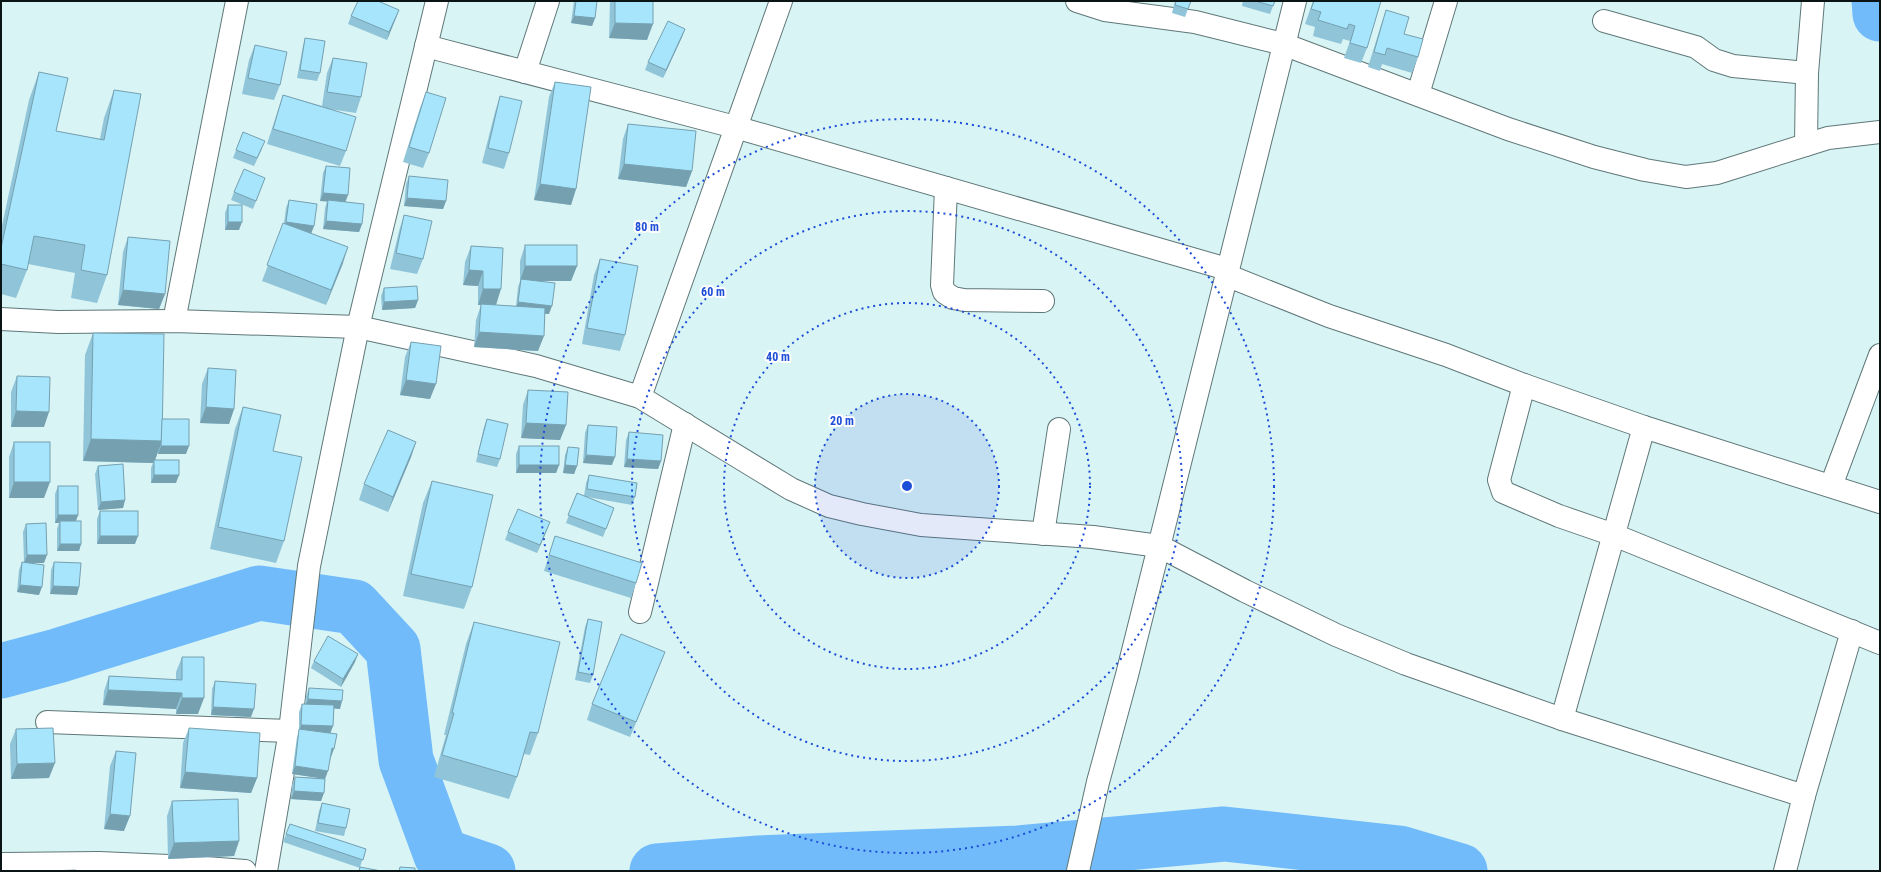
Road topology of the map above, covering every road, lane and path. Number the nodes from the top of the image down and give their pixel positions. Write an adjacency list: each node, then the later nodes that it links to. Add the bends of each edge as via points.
1 (237, 1): 22 (street)
2 (437, 1): 11 (street)
3 (548, 1): 12 (street)
4 (781, 1): 15 (street)
5 (1077, 1): 10 (street, via 1105,10 1195,22)
6 (1294, 1): 10 (street)
7 (1446, 1): 14 (street)
8 (1813, 1): 13 (street)
9 (1604, 21): 13 (street, via 1696,47 1714,60 1733,66)
10 (1283, 44): 14 (street); 19 (street)
11 (426, 46): 12 (street); 23 (street)
12 (525, 72): 15 (street)
13 (1807, 73): 17 (street)
14 (1418, 94): 17 (street, via 1508,129 1594,157 1686,177 1717,173)
15 (735, 127): 18 (street); 27 (street)
16 (1880, 132): 17 (street, via 1840,136)
17 (1806, 144)
18 (946, 188): 19 (street); 20 (street, via 942,285 944,292 953,298 964,300)
19 (1226, 272): 25 (street, via 1329,316 1446,355); 35 (street)
20 (1043, 301)
21 (1, 319): 22 (street, via 58,322)
22 (174, 321): 23 (street)
23 (358, 327): 27 (street, via 536,366); 41 (street, via 309,566)
24 (1880, 355): 26 (street)
25 (1524, 385): 29 (street); 34 (street, via 1499,480 1502,492)
26 (1873, 395): 31 (street)
27 (640, 397): 28 (street)
28 (685, 424): 33 (street, via 791,489 830,506 920,525); 36 (street)
29 (1644, 427): 31 (street); 34 (street)
30 (1059, 429): 33 (street)
31 (1831, 486): 32 (street)
32 (1880, 502)
33 (1043, 534): 35 (street, via 1093,537)
34 (1614, 535): 37 (street); 39 (street)
35 (1159, 546): 39 (street, via 1336,635 1406,664); 44 (street)
36 (640, 612)
37 (1852, 632): 38 (street); 42 (street)
38 (1880, 643)
39 (1562, 719): 42 (street)
40 (47, 722): 41 (street)
41 (290, 731): 46 (street)
42 (1804, 796): 47 (street)
43 (1, 864): 45 (street, via 99,863)
44 (1078, 870)
45 (245, 871)
46 (266, 871)
47 (1785, 871)

